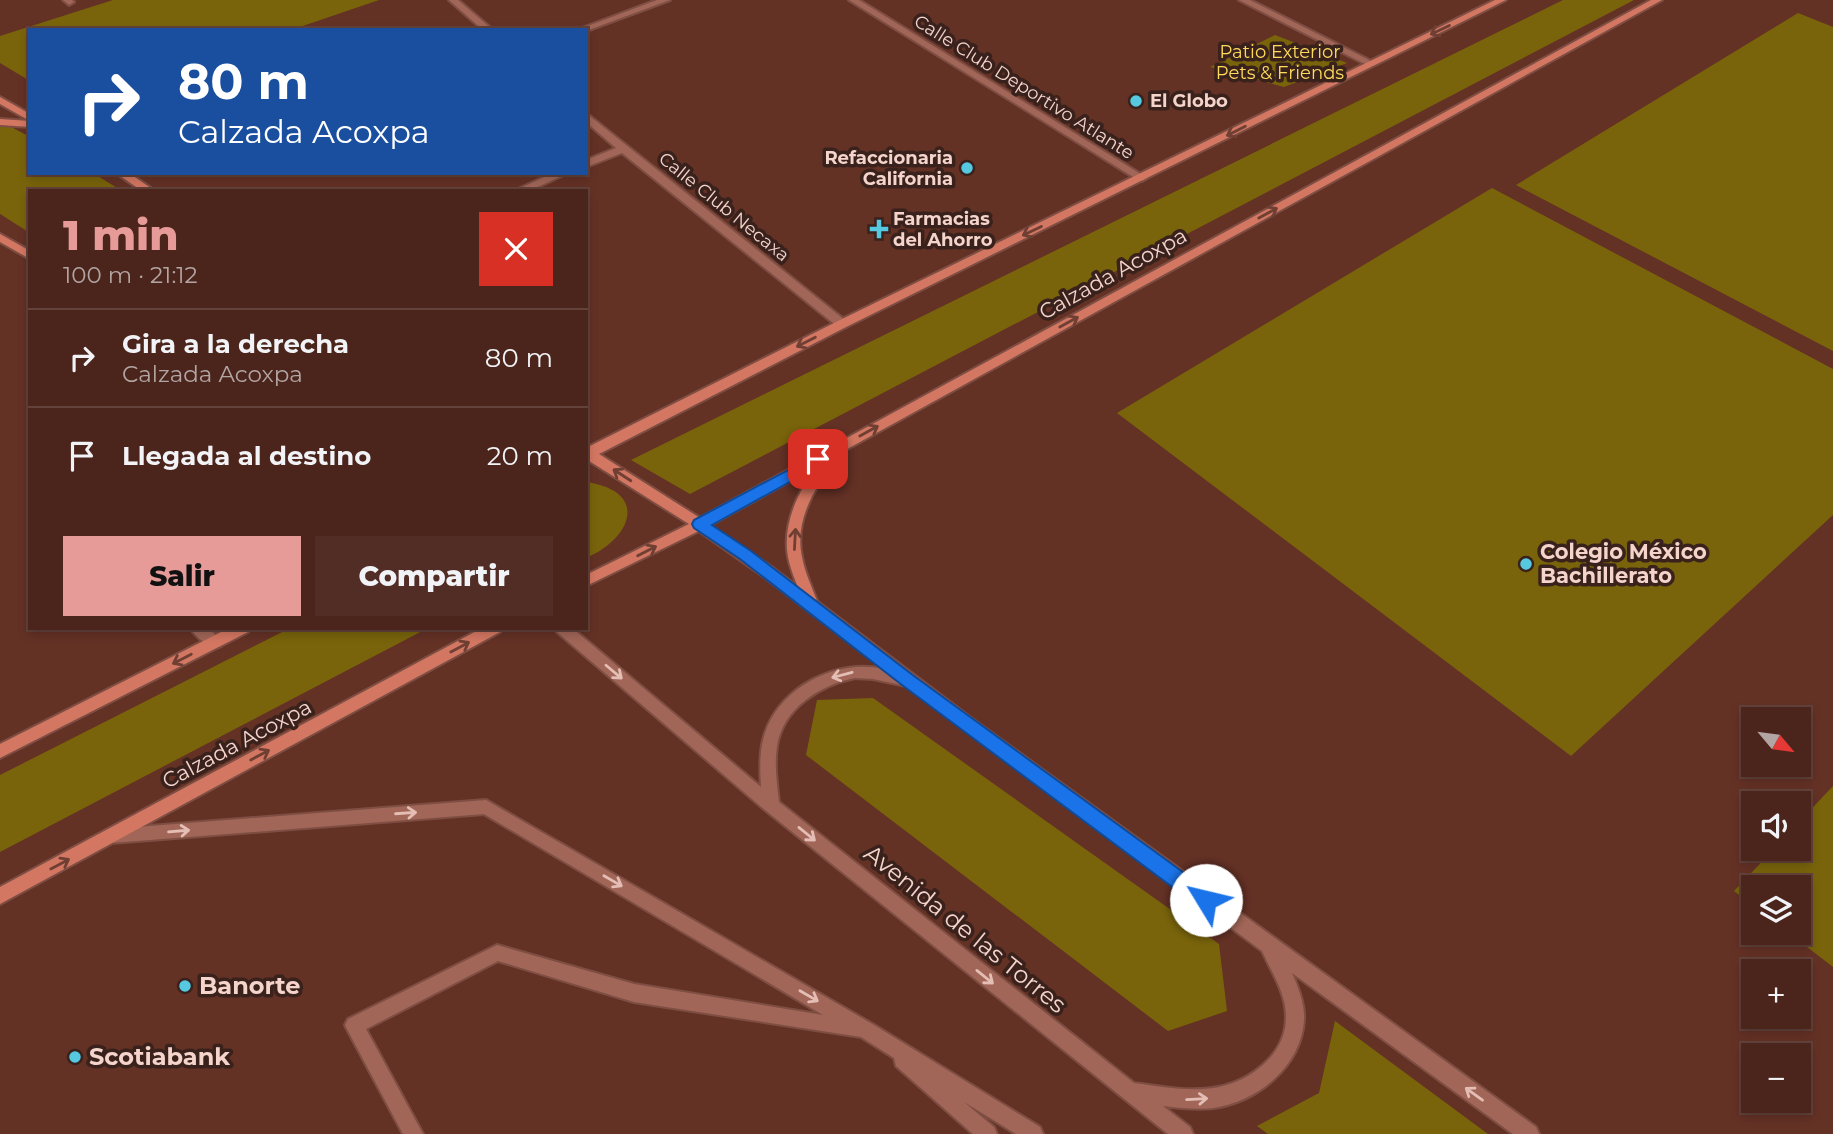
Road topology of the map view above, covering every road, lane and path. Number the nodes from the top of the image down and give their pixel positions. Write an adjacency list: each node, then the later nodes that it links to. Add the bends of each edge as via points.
1 (453, 0): 7 (street)
2 (666, 0): 8 (street)
3 (853, 0): 19 (street, Calle Club Deportivo Atlante)
4 (1243, 0): 9 (street)
5 (1502, 0): 9 (main road, one-way to 9)
6 (1658, 0): 25 (main road, Calzada Acoxpa, one-way to 6)
7 (487, 28)
8 (588, 28)
9 (1370, 63): 19 (main road, one-way to 19)
10 (0, 100): 11 (main road)
11 (28, 117)
12 (588, 118): 15 (street, Calle Club Necaxa)
13 (0, 122): 14 (main road)
14 (28, 124)
15 (623, 149): 16 (street); 24 (street, Calle Club Necaxa)
16 (588, 163)
17 (124, 175): 20 (main road)
18 (558, 175): 21 (street)
19 (1142, 178): 24 (main road, one-way to 24)
20 (147, 189)
21 (524, 189)
22 (0, 237): 23 (main road)
23 (28, 255)
24 (842, 324): 26 (main road, one-way to 26)
25 (842, 446): 28 (main road, Calzada Acoxpa); 30 (main road, one-way to 25, via 794,553 796,527 811,484)
26 (588, 453)
27 (588, 455): 28 (main road, one-way to 27)
28 (700, 524): 29 (main road, Calzada Acoxpa, one-way to 28); 30 (street)
29 (588, 580)
30 (811, 604): 36 (street)
31 (200, 630): 35 (street)
32 (239, 630): 35 (main road)
33 (491, 630): 39 (main road, Calzada Acoxpa, one-way to 33)
34 (564, 630): 38 (street, Avenida de las Torres, one-way to 38)
35 (216, 642): 37 (main road, one-way to 37)
36 (908, 681): 38 (street, one-way to 38, via 857,671 813,686 795,701 778,720 769,742); 41 (street)
37 (0, 751)
38 (771, 805): 43 (street, Avenida de las Torres, one-way to 43)
39 (111, 836): 40 (main road, Calzada Acoxpa, one-way to 39); 42 (street, one-way to 42, via 486,807)
40 (0, 896)
41 (1269, 947): 43 (street, one-way to 41, via 1187,1100 1221,1098 1251,1086 1276,1066 1291,1043 1296,1024 1294,1001); 48 (street, one-way to 41)
42 (868, 1031): 44 (street, via 634,993 497,953 354,1025); 45 (street); 46 (street)
43 (1129, 1092): 47 (street, Avenida de las Torres)
44 (412, 1134)
45 (987, 1134)
46 (1032, 1134)
47 (1183, 1134)
48 (1529, 1134)

